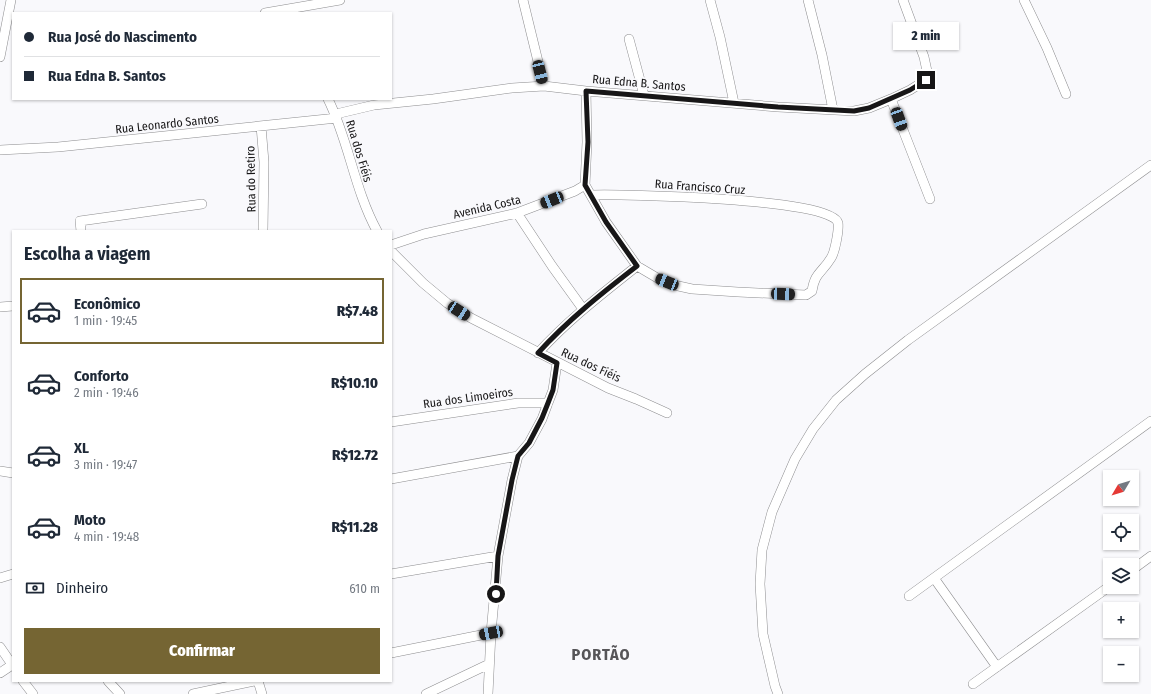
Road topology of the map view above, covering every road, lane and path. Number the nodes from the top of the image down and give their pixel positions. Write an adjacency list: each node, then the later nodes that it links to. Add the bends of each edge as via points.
1 (340, 0): 8 (street)
2 (523, 0): 12 (street)
3 (710, 0): 18 (street)
4 (808, 0): 19 (street)
5 (903, 0): 16 (street, Rua Edna B. Santos, via 924,57 926,80)
6 (1024, 0): 14 (street, via 1048,48)
7 (8, 2): 11 (street)
8 (284, 7): 9 (street)
9 (268, 12)
10 (629, 39): 15 (street)
11 (0, 56)
12 (544, 86): 13 (street, Rua Edna B. Santos); 20 (street, Rua Edna B. Santos, via 374,105)
13 (586, 91): 15 (street, Rua Edna B. Santos); 24 (street, via 588,142)
14 (1066, 94)
15 (644, 95): 18 (street, Rua Edna B. Santos)
16 (891, 99): 19 (street, Rua Edna B. Santos, via 854,111); 26 (street)
17 (328, 100): 20 (street, Rua dos Fiéis)
18 (734, 103): 19 (street, Rua Edna B. Santos)
19 (833, 110)
20 (336, 116): 21 (street, Rua Leonardo Santos); 31 (street, Rua dos Fiéis, via 358,189)
21 (261, 126): 22 (street, Rua Leonardo Santos, via 58,147); 30 (street, Rua do Retiro, via 264,162)
22 (0, 150)
23 (1151, 165): 76 (street, via 865,374 836,400 813,429 795,458 772,512 762,550 760,584 763,634)
24 (585, 185): 25 (street); 28 (street, Avenida Costa)
25 (592, 195): 34 (street, via 606,222); 34 (street, Rua Francisco Cruz, via 674,196 806,208 832,215 838,223 833,255 814,278 812,291 806,295 692,289 659,279)
26 (930, 199)
27 (202, 204): 29 (street, via 80,221)
28 (517, 214): 32 (street, Avenida Costa, via 435,231); 37 (street)
29 (80, 230)
30 (263, 230)
31 (376, 230)
32 (392, 245)
33 (392, 252): 38 (street, Rua dos Fiéis, via 447,303)
34 (637, 266): 37 (street)
35 (12, 306): 36 (street)
36 (0, 307)
37 (583, 309): 38 (street)
38 (538, 353): 39 (street, Rua dos Fiéis)
39 (557, 363): 40 (street, via 553,390); 41 (street, Rua dos Fiéis)
40 (548, 403): 43 (street, Rua dos Limoeiros, via 510,404); 44 (street, via 529,443)
41 (667, 413)
42 (1151, 421): 54 (street)
43 (392, 422)
44 (518, 456): 47 (street); 48 (street)
45 (0, 471): 46 (street)
46 (12, 473)
47 (392, 479)
48 (498, 556): 52 (street); 57 (street)
49 (1151, 556): 50 (street)
50 (1139, 565)
51 (12, 574): 53 (street)
52 (392, 574)
53 (0, 578)
54 (934, 578): 56 (street); 63 (street)
55 (1103, 591): 63 (street)
56 (908, 596)
57 (491, 633): 59 (street); 60 (street)
58 (0, 647): 61 (street)
59 (392, 653)
60 (490, 664): 74 (street); 75 (street)
61 (12, 665)
62 (12, 667): 64 (street)
63 (997, 667): 69 (street)
64 (0, 673)
65 (24, 682): 70 (street)
66 (109, 682): 71 (street)
67 (249, 682): 72 (street)
68 (258, 682): 73 (street)
69 (973, 684)
70 (33, 694)
71 (120, 694)
72 (193, 694)
73 (262, 694)
74 (426, 694)
75 (488, 694)
76 (778, 694)

